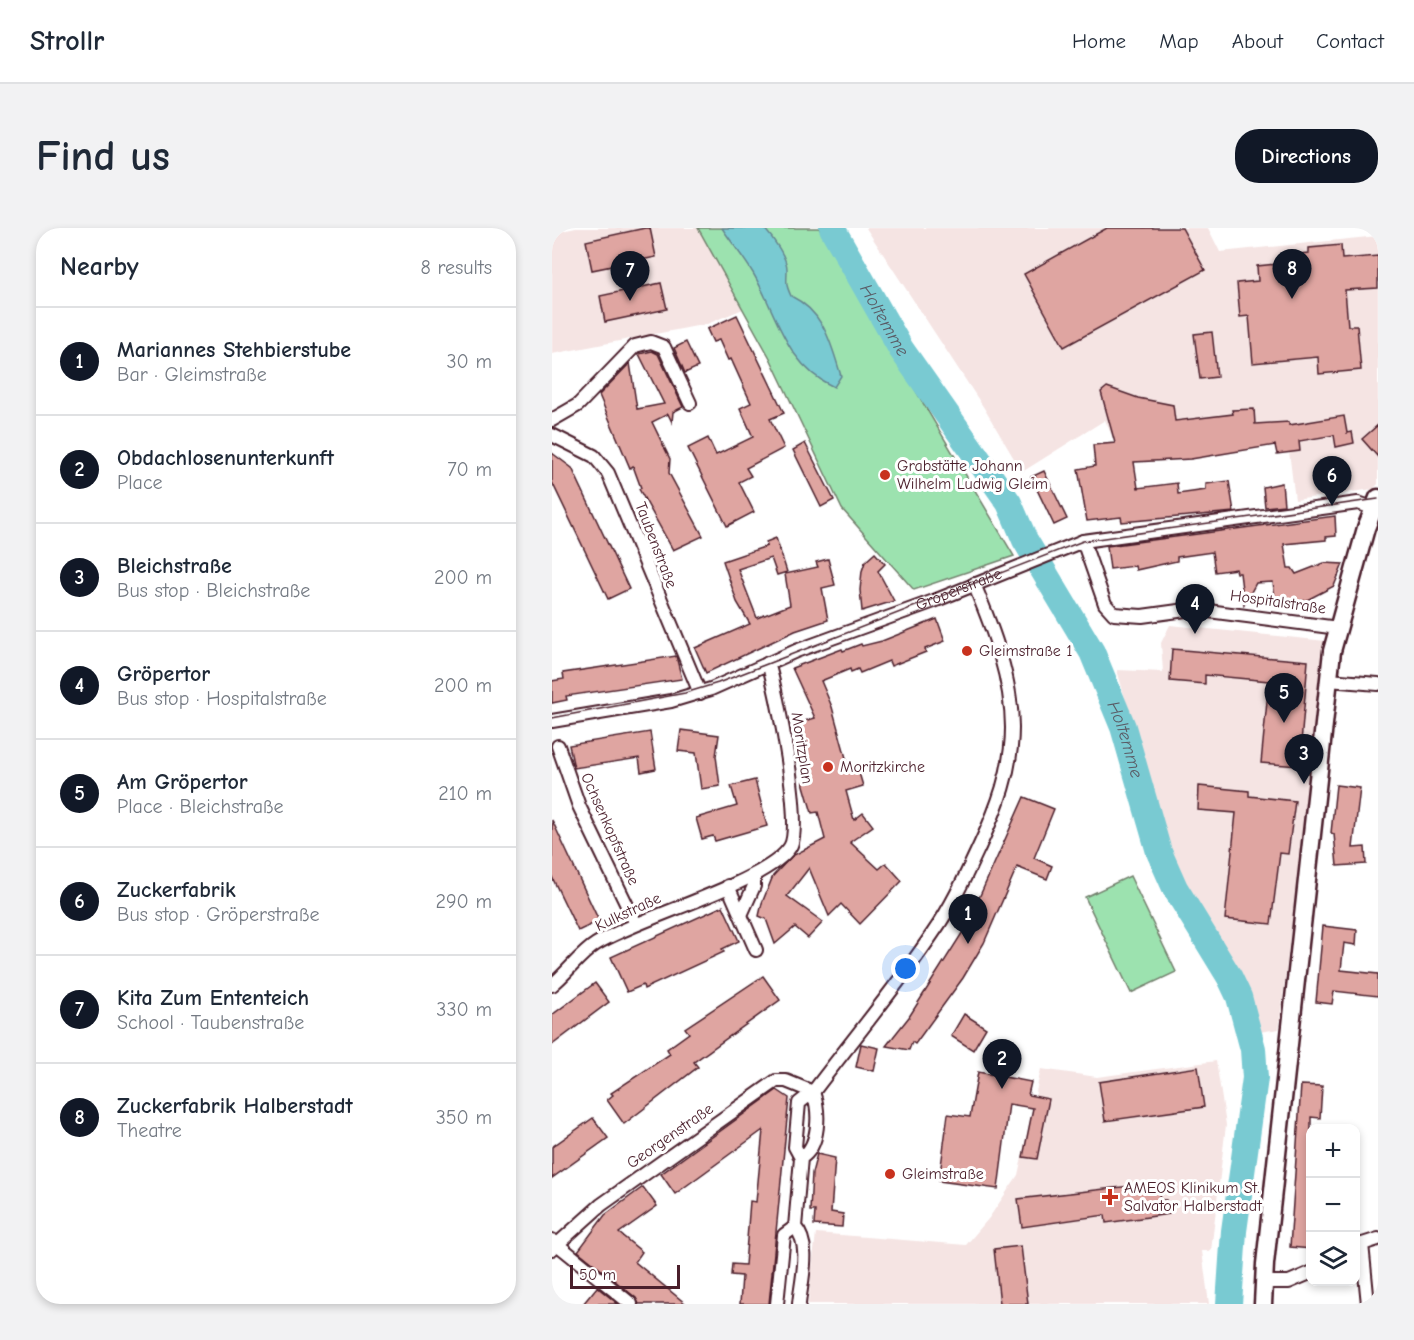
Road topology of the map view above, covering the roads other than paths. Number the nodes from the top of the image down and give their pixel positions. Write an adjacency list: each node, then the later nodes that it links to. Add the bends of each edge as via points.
1 (690, 404): 2 (street, via 664,347 651,342 635,346 578,405)
2 (552, 420)
3 (552, 435): 11 (street, Taubenstraße, via 594,456 609,472)
4 (1376, 502): 5 (street, Gröperstraße); 7 (main road)
5 (1083, 541): 6 (street, Gröperstraße); 7 (street, Hospitalstraße, via 1105,604 1114,614 1142,616 1193,609)
6 (974, 584): 8 (street, Gröperstraße); 21 (street, via 997,643 1012,727 1010,766 998,804 934,933)
7 (1338, 628): 9 (main road)
8 (768, 663): 11 (street, Gröperstraße); 14 (street, Moritzplan, via 776,686)
9 (1328, 680): 10 (street); 29 (main road)
10 (1378, 684)
11 (700, 693): 12 (street, Gröperstraße)
12 (552, 721)
13 (558, 746): 18 (street, Ochsenkopfstraße, via 579,806)
14 (795, 838): 15 (street, Kulkstraße, via 774,863)
15 (754, 875): 16 (street, Kulkstraße); 17 (street, via 754,886)
16 (728, 886): 17 (street); 18 (street, Kulkstraße)
17 (741, 915): 19 (street)
18 (636, 924): 20 (street, Kulkstraße, via 594,945)
19 (756, 950)
20 (552, 984)
21 (813, 1092): 22 (street, via 818,1105 814,1145); 22 (street, via 799,1102 795,1147); 25 (street, Georgenstraße, via 776,1081 601,1205)
22 (801, 1158): 23 (street)
23 (795, 1227): 31 (street, via 784,1234); 32 (street, via 805,1245)
24 (1378, 1239): 26 (street)
25 (553, 1244): 30 (street)
26 (1360, 1245)
27 (1360, 1252): 34 (street)
28 (1306, 1275): 29 (street, via 1289,1282)
29 (1263, 1282): 33 (main road)
30 (631, 1304)
31 (777, 1304)
32 (799, 1304)
33 (1263, 1304)
34 (1368, 1304)

